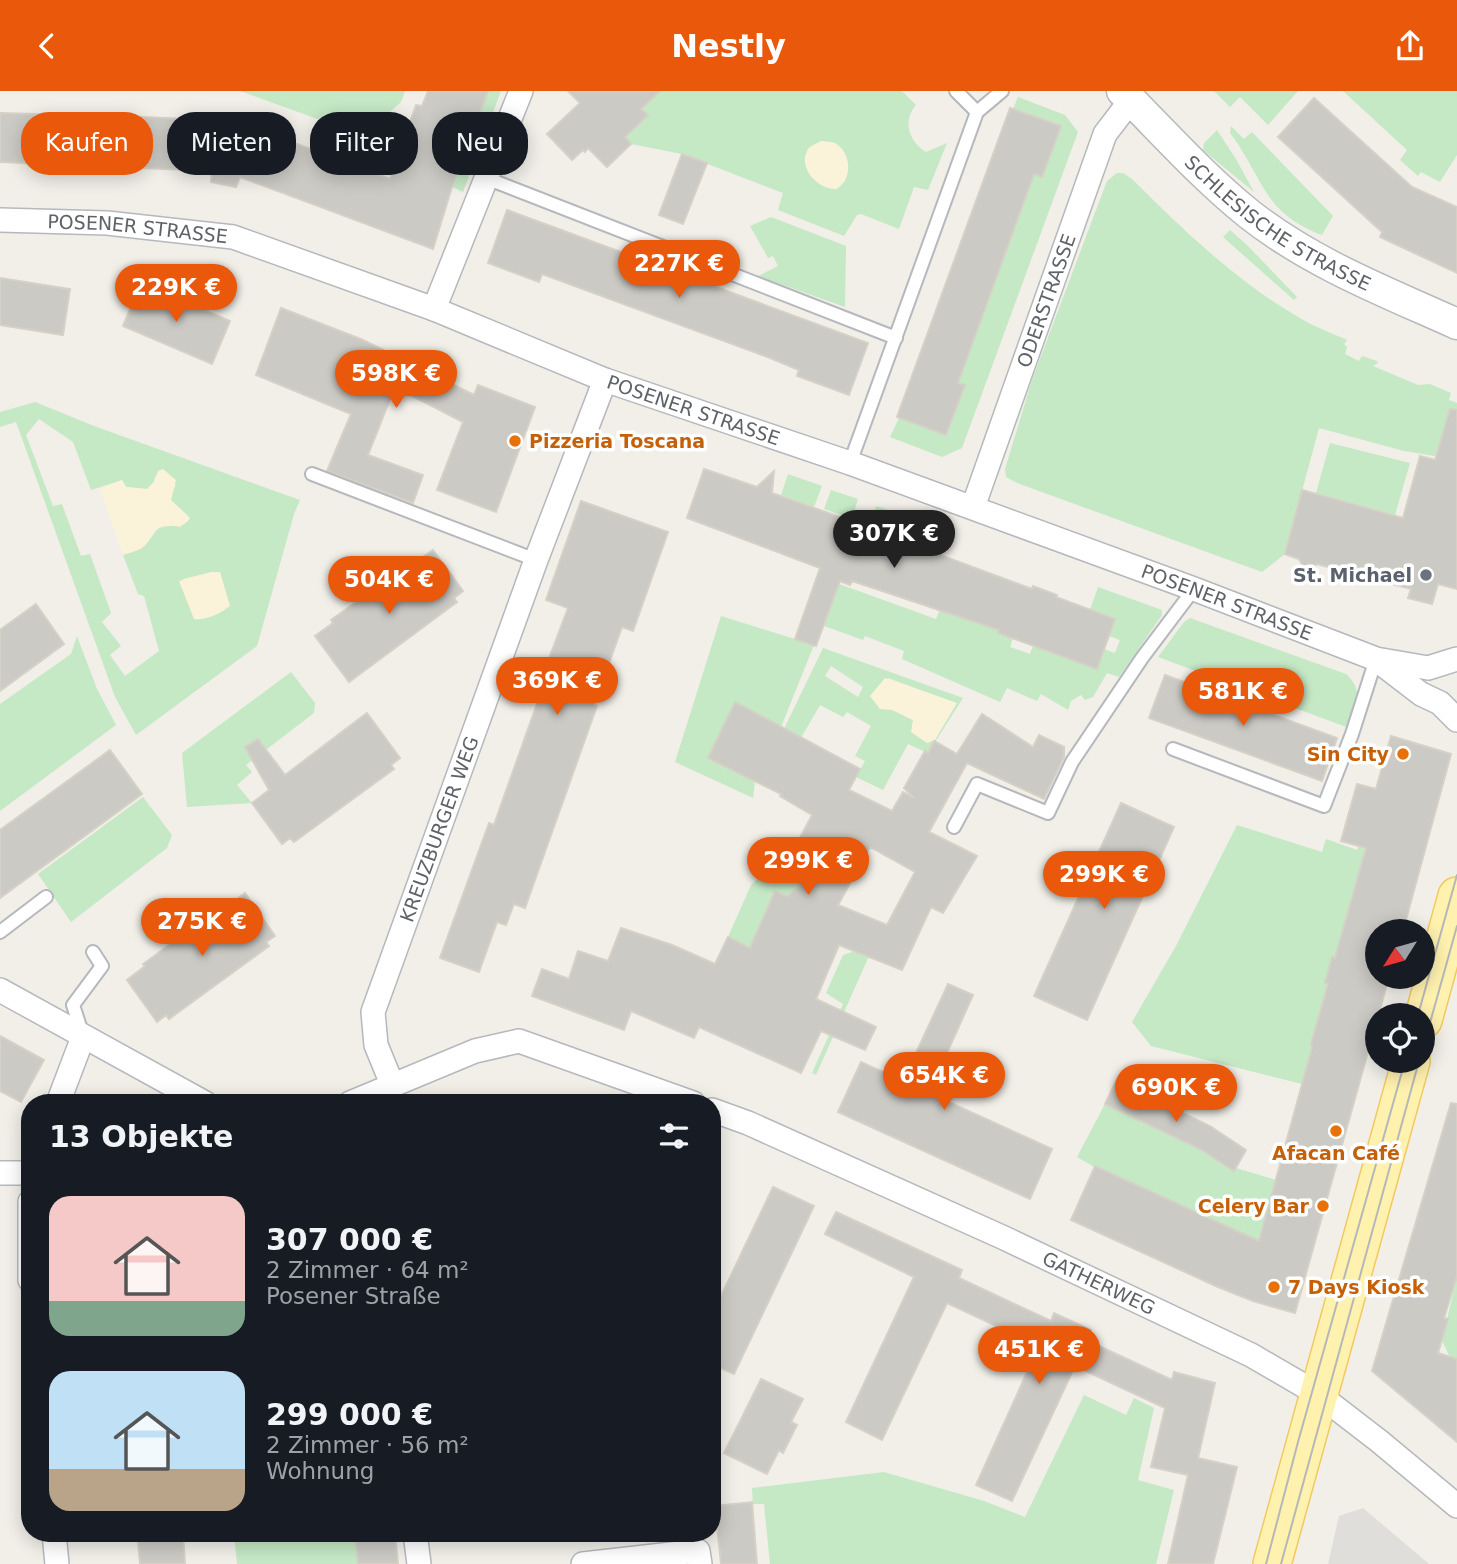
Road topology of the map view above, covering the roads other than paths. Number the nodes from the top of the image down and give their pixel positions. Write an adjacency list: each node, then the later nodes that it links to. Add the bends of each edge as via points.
1 (520, 91): 6 (street)
2 (957, 91): 5 (lane)
3 (1002, 91): 5 (lane)
4 (1127, 95): 9 (street, SCHLESISCHE STRASSE, via 1190,162 1292,244); 14 (street, ODERSTRASSE, via 1105,134)
5 (977, 112): 10 (lane)
6 (486, 178): 8 (street); 10 (lane)
7 (0, 220): 8 (street, POSENER STRASSE, via 107,223 233,237)
8 (434, 309): 11 (street, POSENER STRASSE)
9 (1457, 324)
10 (896, 338): 12 (lane)
11 (605, 380): 12 (street, POSENER STRASSE); 15 (street, KREUZBURGER WEG)
12 (850, 463): 14 (street, POSENER STRASSE)
13 (312, 474): 15 (lane, via 398,511)
14 (973, 507): 16 (street, POSENER STRASSE)
15 (536, 560): 30 (street, KREUZBURGER WEG, via 373,1012)
16 (1194, 589): 17 (street, POSENER STRASSE); 21 (lane, via 1072,762 1048,813 977,784)
17 (1376, 659): 18 (street, POSENER STRASSE, via 1428,668); 19 (street, POSENER STRASSE); 20 (lane, via 1324,806)
18 (1457, 659)
19 (1457, 720)
20 (1174, 749)
21 (954, 827)
22 (1457, 896): 27 (main road)
23 (46, 897): 24 (lane)
24 (0, 932)
25 (93, 952): 28 (lane, via 102,965 74,1005)
26 (0, 990): 28 (street)
27 (1428, 1003)
28 (83, 1037): 31 (street); 32 (street)
29 (1408, 1073): 37 (main road)
30 (380, 1093): 33 (street, via 475,1051 519,1041)
31 (61, 1094)
32 (188, 1094)
33 (668, 1094)
34 (721, 1113): 37 (street, GATHERWEG, via 1011,1241 1251,1355)
35 (0, 1173): 36 (street)
36 (21, 1173)
37 (1318, 1394): 38 (street, GATHERWEG); 45 (main road)
38 (1457, 1506)
39 (55, 1542): 41 (street)
40 (416, 1542): 42 (street)
41 (57, 1564)
42 (419, 1564)
43 (583, 1564): 44 (street, via 698,1551)
44 (700, 1564)
45 (1272, 1564)

